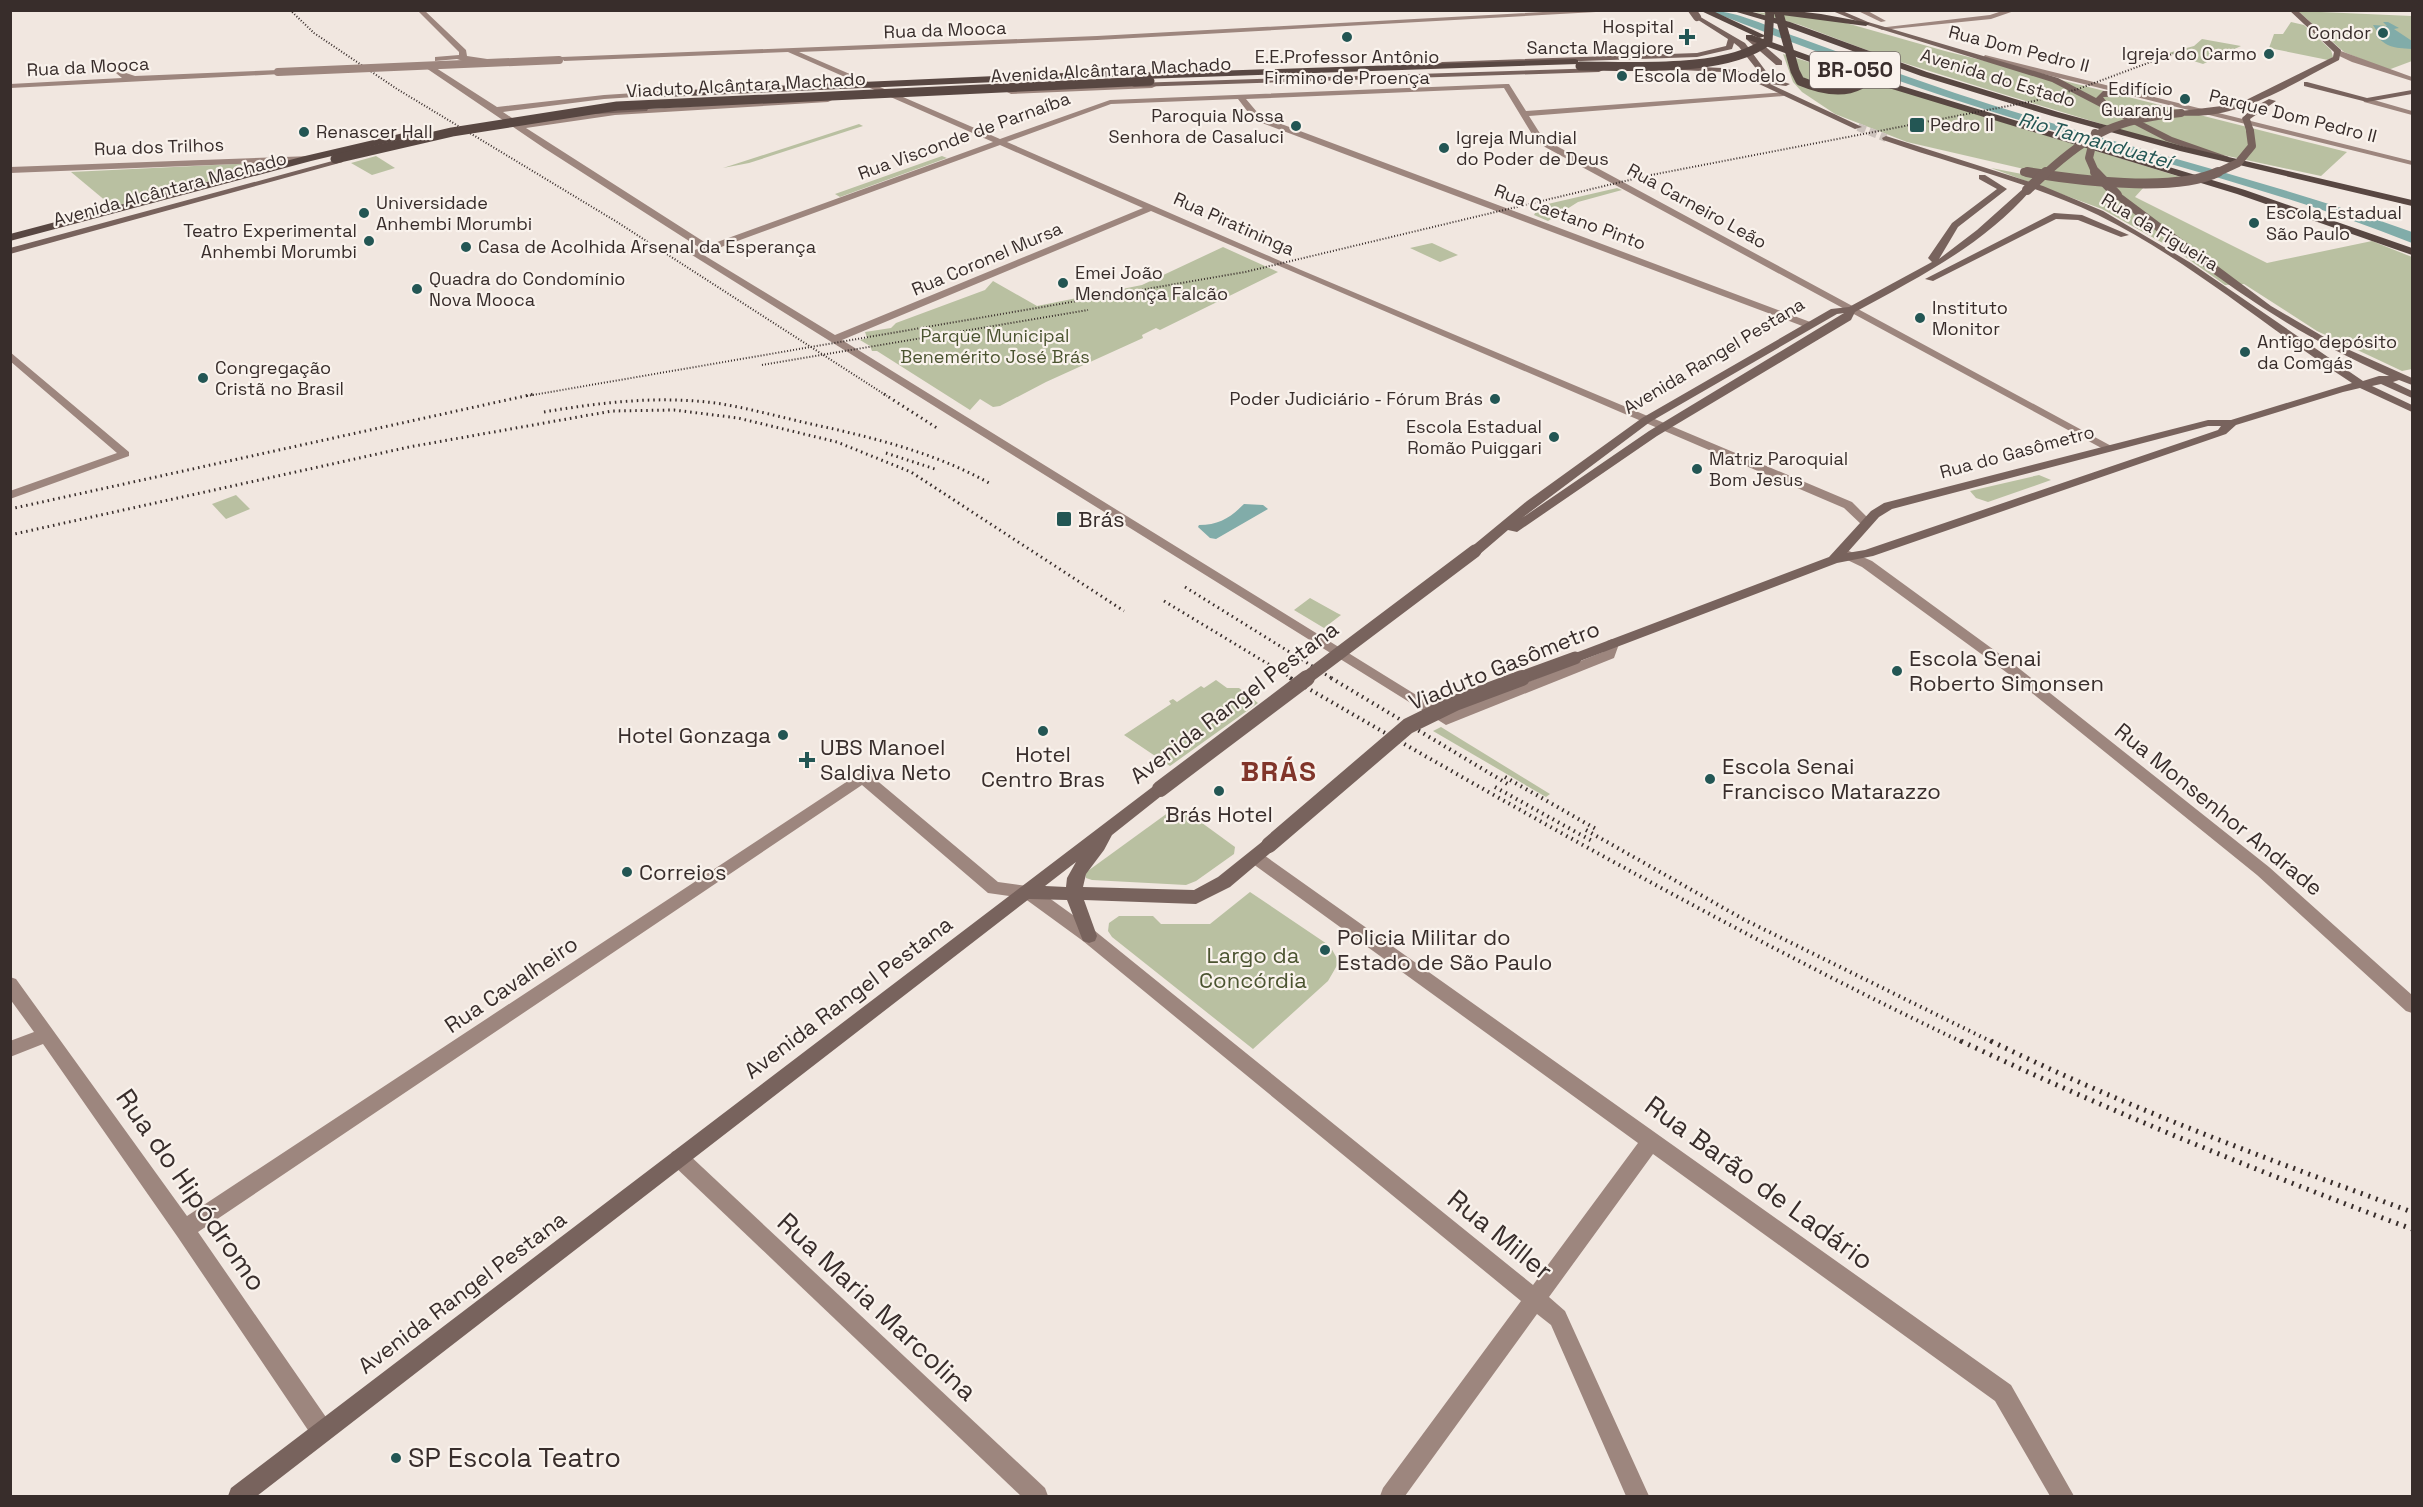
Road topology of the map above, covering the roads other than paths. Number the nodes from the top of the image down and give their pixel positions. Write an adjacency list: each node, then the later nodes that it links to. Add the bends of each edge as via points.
1 (420, 10): 25 (street)
2 (1451, 10): 20 (street)
3 (1575, 10): 17 (street)
4 (1629, 10): 17 (street, Rua da Mooca)
5 (1683, 10): 23 (main road, Avenida do Estado)
6 (1692, 10): 24 (main road)
7 (1703, 10): 23 (highway, Avenida do Estado / BR-050)
8 (1734, 10): 94 (highway, Avenida do Estado / BR-050, via 1787,24 2016,102)
9 (1762, 10): 18 (highway); 37 (highway, bridge, via 1759,41 1730,55)
10 (1770, 10): 37 (highway, bridge, via 1768,41 1750,54 1711,61)
11 (1779, 10): 18 (main road); 46 (highway, bridge, via 1800,81 1820,89 1845,90 1860,85)
12 (1833, 10): 19 (main road, Rua Dom Pedro II)
13 (1840, 10): 21 (main road)
14 (1859, 10): 19 (street)
15 (2014, 10): 22 (street, via 1994,17)
16 (2292, 10): 29 (main road)
17 (1555, 12): 20 (street, Rua da Mooca)
18 (1796, 13): 19 (highway)
19 (1867, 16): 21 (main road, Rua Dom Pedro II)
20 (1463, 19): 28 (street, Rua da Mooca)
21 (1883, 25): 22 (street); 26 (main road, Rua Dom Pedro II)
22 (1903, 27): 26 (main road)
23 (1751, 35): 27 (highway, Avenida do Estado); 35 (main road); 72 (highway, Avenida do Estado / BR-050)
24 (1730, 37): 38 (main road, Avenida Alcântara Machado, via 1729,47 1697,55); 50 (main road, via 1742,45)
25 (453, 43): 34 (street); 36 (street)
26 (1949, 47): 32 (main road, Rua Dom Pedro II)
27 (1775, 48): 35 (main road); 46 (highway, Avenida do Estado)
28 (791, 51): 31 (street, Rua da Mooca); 56 (street, Rua Piratininga)
29 (2338, 52): 45 (main road, via 2330,62); 51 (street)
30 (630, 54): 31 (street, Rua da Mooca); 33 (street); 34 (street, Rua da Mooca)
31 (658, 57): 33 (street, Rua da Mooca); 34 (street, Rua da Mooca)
32 (1985, 57): 63 (street, Rua Dom Pedro II); 73 (main road, Avenida do Estado, via 2065,84)
33 (562, 59): 49 (street, bridge)
34 (468, 62): 36 (street, via 453,56); 39 (street, Rua da Mooca)
35 (1779, 63): 55 (main road)
36 (433, 64): 39 (street, Rua da Mooca); 47 (street)
37 (1577, 64): 38 (highway, Avenida Alcântara Machado); 41 (highway, Avenida Alcântara Machado)
38 (1398, 66): 44 (highway, Avenida Alcântara Machado)
39 (454, 67): 47 (street)
40 (1708, 69): 42 (main road, Avenida Alcântara Machado); 50 (main road); 62 (main road, via 1748,78)
41 (1506, 70): 42 (highway); 53 (highway, Avenida Alcântara Machado)
42 (1597, 70): 52 (main road, Avenida Alcântara Machado)
43 (120, 72): 49 (street, via 129,78)
44 (1202, 73): 52 (highway, Avenida Alcântara Machado); 53 (highway)
45 (2304, 74): 69 (main road, via 2303,86); 75 (main road, via 2241,106)
46 (1853, 75): 72 (highway, Avenida do Estado)
47 (442, 76): 74 (street)
48 (1129, 76): 52 (highway, Avenida Alcântara Machado); 86 (highway, Viaduto Alcântara Machado, bridge, via 639,100 528,112)
49 (168, 78): 57 (street, Rua da Mooca)
50 (1767, 79): 55 (main road); 62 (main road)
51 (2412, 79)
52 (1154, 80): 53 (highway, Avenida Alcântara Machado); 54 (highway, via 1130,73); 68 (street, Avenida Alcântara Machado); 76 (main road, Viaduto Alcântara Machado, bridge); 92 (highway, Viaduto Alcântara Machado, bridge, via 618,106 452,132)
53 (1183, 80)
54 (898, 83): 56 (highway); 68 (street, via 893,88)
55 (1786, 84): 80 (main road)
56 (865, 85): 58 (highway); 65 (street, Rua Piratininga)
57 (10, 86)
58 (841, 86): 60 (highway); 67 (street)
59 (1506, 86): 64 (street, Rua Visconde de Parnaíba); 79 (street, Rua Carneiro Leão)
60 (697, 92): 74 (highway); 74 (street, via 604,97)
61 (2412, 92): 69 (main road)
62 (1780, 93): 79 (street); 80 (main road)
63 (2136, 94): 71 (street, Rua Dom Pedro II); 73 (main road, via 2104,93 2100,97)
64 (1240, 96): 88 (street, Rua Visconde de Parnaíba, via 1113,101); 113 (street, Rua Caetano Pinto, via 1265,121)
65 (895, 97): 67 (street); 68 (street, Rua Piratininga)
66 (2278, 98): 85 (main road, via 2250,114 2246,118)
67 (852, 99): 70 (street)
68 (911, 100): 88 (street, Rua Piratininga)
69 (2367, 100): 78 (street)
70 (817, 101): 76 (main road, bridge); 82 (street, via 615,113)
71 (2170, 102): 75 (street, Parque Dom Pedro II); 77 (main road, via 2183,108)
72 (1948, 104): 107 (highway, Avenida do Estado / BR-050, via 2242,191)
73 (2105, 105): 94 (main road, Avenida do Estado, via 2175,142)
74 (496, 111): 82 (street, via 534,114); 83 (street)
75 (2206, 112): 77 (main road); 85 (street, Parque Dom Pedro II)
76 (578, 113): 92 (main road, Viaduto Alcântara Machado, bridge)
77 (2183, 113): 87 (main road, bridge, via 2130,119)
78 (2412, 113)
79 (1523, 114): 112 (street, Rua Carneiro Leão, via 1548,145)
80 (1828, 114): 84 (main road)
81 (478, 117): 86 (highway)
82 (543, 122): 83 (street); 89 (street)
83 (518, 127): 89 (street)
84 (1858, 127)
85 (2248, 127): 93 (street, Parque Dom Pedro II); 96 (main road, bridge, via 2252,146 2244,159 2225,170 2197,178 2117,182)
86 (425, 131): 92 (highway, Viaduto Alcântara Machado)
87 (2096, 133): 109 (main road, bridge); 110 (main road, bridge, via 2089,159 2097,176)
88 (999, 142): 99 (street, Rua Piratininga); 105 (street, Rua Visconde de Parnaíba)
89 (547, 147): 105 (street)
90 (1910, 148): 96 (main road, Rua da Figueira); 96 (main road, Rua da Figueira, via 1887,138); 109 (main road, via 2003,189 1955,225 1933,258)
91 (309, 158): 92 (highway, Avenida Alcântara Machado); 95 (street, Rua dos Trilhos); 103 (highway, Avenida Alcântara Machado)
92 (335, 158): 97 (main road, Avenida Alcântara Machado); 102 (highway, Avenida Alcântara Machado)
93 (2412, 163)
94 (2257, 165): 98 (highway, Avenida do Estado / BR-050)
95 (10, 170)
96 (2022, 176): 100 (main road, Avenida Rangel Pestana, via 2057,203); 108 (main road, Rua da Figueira, via 2095,210)
97 (210, 197): 102 (highway); 106 (main road, Avenida Alcântara Machado)
98 (2412, 203)
99 (1151, 208): 116 (street, Rua Coronel Mursa); 127 (street, Rua Piratininga)
100 (2048, 209): 101 (main road); 109 (main road, Avenida Rangel Pestana, via 1969,254)
101 (2059, 215): 108 (main road, Avenida Rangel Pestana, via 2073,215); 112 (main road, Avenida Rangel Pestana)
102 (110, 219): 104 (highway, Avenida Alcântara Machado)
103 (10, 238)
104 (10, 246)
105 (707, 248): 116 (street, Rua Visconde de Parnaíba, via 695,253)
106 (10, 251)
107 (2412, 252)
108 (2178, 259): 111 (main road, Rua da Figueira)
109 (1942, 261): 112 (main road, Avenida Rangel Pestana)
110 (2234, 284): 111 (main road); 118 (main road, via 2320,340)
111 (2243, 303): 115 (main road); 124 (main road, Rua da Figueira)
112 (1853, 314): 113 (main road, Avenida Rangel Pestana, via 1835,311); 114 (main road, Avenida Rangel Pestana); 130 (street, Rua Carneiro Leão)
113 (1809, 325): 114 (main road, Rua Caetano Pinto); 119 (main road, Avenida Rangel Pestana)
114 (1827, 332): 121 (main road, Avenida Rangel Pestana)
115 (2296, 333): 118 (main road); 122 (main road)
116 (835, 339): 135 (street, Rua do Gasômetro, via 1446,720 1609,655)
117 (10, 355): 131 (street, via 125,454)
118 (2357, 358): 120 (main road)
119 (1728, 372): 121 (main road); 127 (main road, Avenida Rangel Pestana)
120 (2400, 377): 122 (main road, Rua do Gasômetro); 123 (main road)
121 (1741, 380): 129 (main road, Avenida Rangel Pestana)
122 (2382, 381): 124 (main road, Rua do Gasômetro); 125 (main road)
123 (2412, 382)
124 (2361, 385): 126 (main road, Rua da Figueira); 128 (main road, Rua do Gasômetro)
125 (2412, 395)
126 (2412, 409)
127 (1646, 420): 129 (street, Rua Piratininga); 133 (main road, Avenida Rangel Pestana)
128 (2232, 423): 130 (main road, Rua do Gasômetro, via 2208,423); 134 (main road, Rua do Gasômetro, via 2222,432)
129 (1663, 427): 132 (street, Rua Piratininga, via 1848,505); 133 (main road, Avenida Rangel Pestana, via 1547,509)
130 (2109, 448): 132 (main road, Rua do Gasômetro, via 1888,507)
131 (10, 495)
132 (1867, 523): 134 (main road, Rua do Gasômetro)
133 (1490, 539): 136 (main road, Avenida Rangel Pestana, bridge)
134 (1844, 556): 135 (main road, Rua do Gasômetro); 142 (street, Rua Monsenhor Andrade, via 2011,669 2264,871)
135 (1615, 643): 137 (main road, Viaduto Gasômetro, bridge, via 1455,703 1408,726)
136 (1105, 832): 138 (main road, Avenida Rangel Pestana); 139 (main road, via 1097,850 1076,876)
137 (1254, 857): 139 (main road, via 1224,882 1196,897); 145 (street, Rua Barão de Ladário)
138 (1028, 892): 139 (main road); 140 (street); 146 (main road, Avenida Rangel Pestana); 147 (street, Rua Cavalheiro, via 994,888 863,777)
139 (1075, 894): 140 (main road)
140 (1089, 936): 148 (street, Rua Miller)
141 (10, 984): 143 (street, Rua do Hipódromo)
142 (2412, 1006)
143 (46, 1035): 144 (street); 147 (street, Rua do Hipódromo)
144 (10, 1049)
145 (1651, 1141): 148 (street); 154 (street, Rua Barão de Ladário, via 2003,1393)
146 (679, 1158): 149 (main road, Avenida Rangel Pestana); 151 (street, Rua Maria Marcolina)
147 (184, 1228): 149 (street, Rua do Hipódromo)
148 (1536, 1302): 152 (street); 153 (street, Rua Miller, via 1561,1323)
149 (322, 1431): 150 (main road, Avenida Rangel Pestana)
150 (239, 1497)
151 (1037, 1497)
152 (1391, 1497)
153 (1638, 1497)
154 (2063, 1497)

